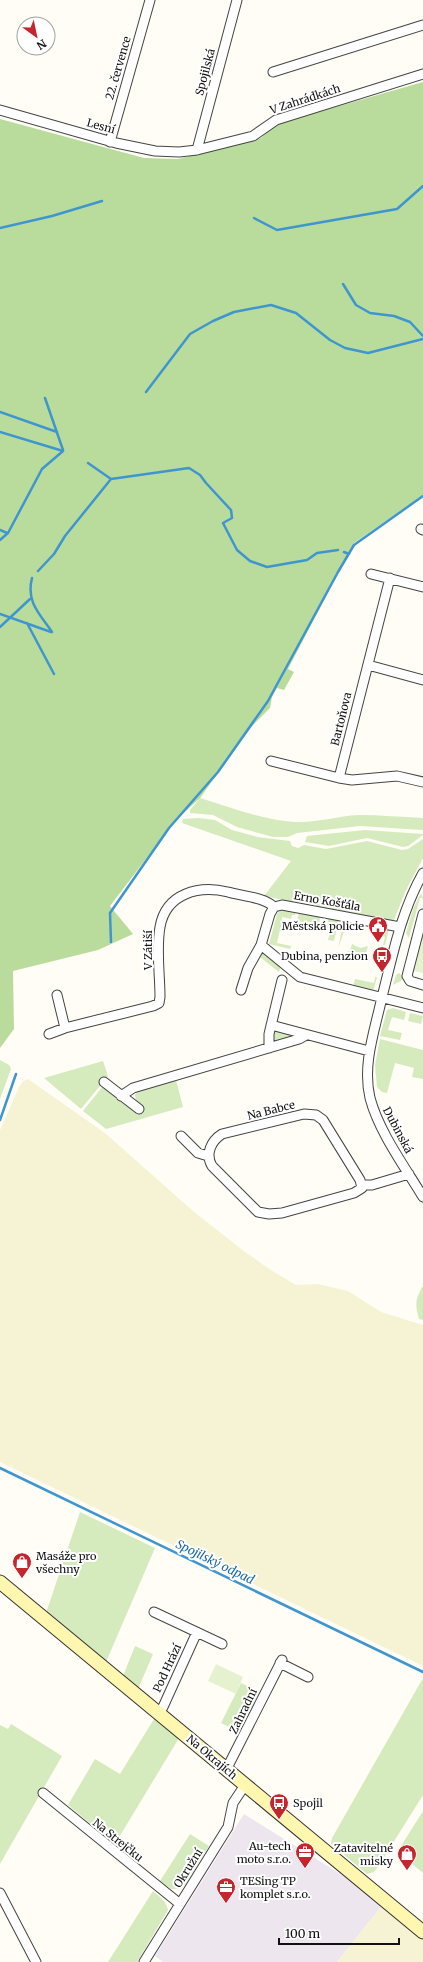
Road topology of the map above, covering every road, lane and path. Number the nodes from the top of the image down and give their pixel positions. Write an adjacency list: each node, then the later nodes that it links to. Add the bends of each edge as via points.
1 (150, 0): 7 (street, 22. července)
2 (237, 0): 8 (street, Spojilská)
3 (423, 25): 4 (street)
4 (273, 72)
5 (423, 74): 8 (street, V Zahrádkách, via 276,120 253,136)
6 (0, 110): 7 (street, Lesní)
7 (110, 142): 8 (street, Lesní, via 162,152)
8 (197, 150)
9 (371, 574): 10 (street)
10 (390, 578): 11 (street); 12 (street, Bartoňova)
11 (423, 587)
12 (368, 665): 13 (street); 15 (street, Bartoňova)
13 (423, 680)
14 (271, 761): 15 (street)
15 (339, 778): 16 (street, via 352,780 397,776)
16 (423, 782)
17 (423, 873): 18 (street)
18 (419, 890): 21 (street)
19 (274, 907): 21 (street, Erno Košťála, via 282,905); 22 (street); 30 (street, V Zátiší, via 212,889 184,895 170,908 160,926 159,1003)
20 (423, 914): 24 (street, via 407,976 410,981)
21 (400, 927): 27 (street)
22 (261, 944): 25 (street, via 248,968); 27 (street, via 298,976)
23 (282, 980): 29 (street)
24 (423, 985)
25 (241, 990)
26 (57, 995): 30 (street)
27 (382, 998): 28 (street); 34 (street, Dubinská)
28 (423, 1008)
29 (271, 1025): 32 (street); 33 (street)
30 (65, 1028): 31 (street, V Zátiší)
31 (49, 1034)
32 (306, 1035): 33 (street); 34 (street)
33 (269, 1048): 36 (street, via 133,1088)
34 (369, 1051): 40 (street, Dubinská, via 368,1078 373,1107 382,1128)
35 (104, 1082): 36 (street)
36 (121, 1096): 37 (street)
37 (139, 1109)
38 (181, 1136): 39 (street, via 198,1153)
39 (208, 1156): 41 (street, via 215,1169 256,1210 266,1214 282,1213 354,1193 361,1190); 41 (street, Na Babce, via 215,1140 222,1134 311,1114 319,1117 326,1126)
40 (409, 1174): 41 (street); 42 (street, Dubinská)
41 (362, 1186)
42 (423, 1197)
43 (0, 1582): 48 (street, Na Okrajích)
44 (154, 1612): 45 (street)
45 (197, 1632): 46 (street); 48 (street, Pod Hrází)
46 (222, 1644)
47 (308, 1677): 49 (street, Zahradní, via 281,1662)
48 (158, 1713): 49 (street, Na Okrajích)
49 (226, 1770): 50 (street, Na Okrajích)
50 (246, 1785): 53 (street, Okružní, via 233,1804 228,1827); 54 (street, Na Okrajích)
51 (43, 1793): 53 (street, Na Strejčku)
52 (0, 1894): 55 (street)
53 (180, 1904): 56 (street, Okružní)
54 (423, 1932)
55 (36, 1962)
56 (144, 1962)

